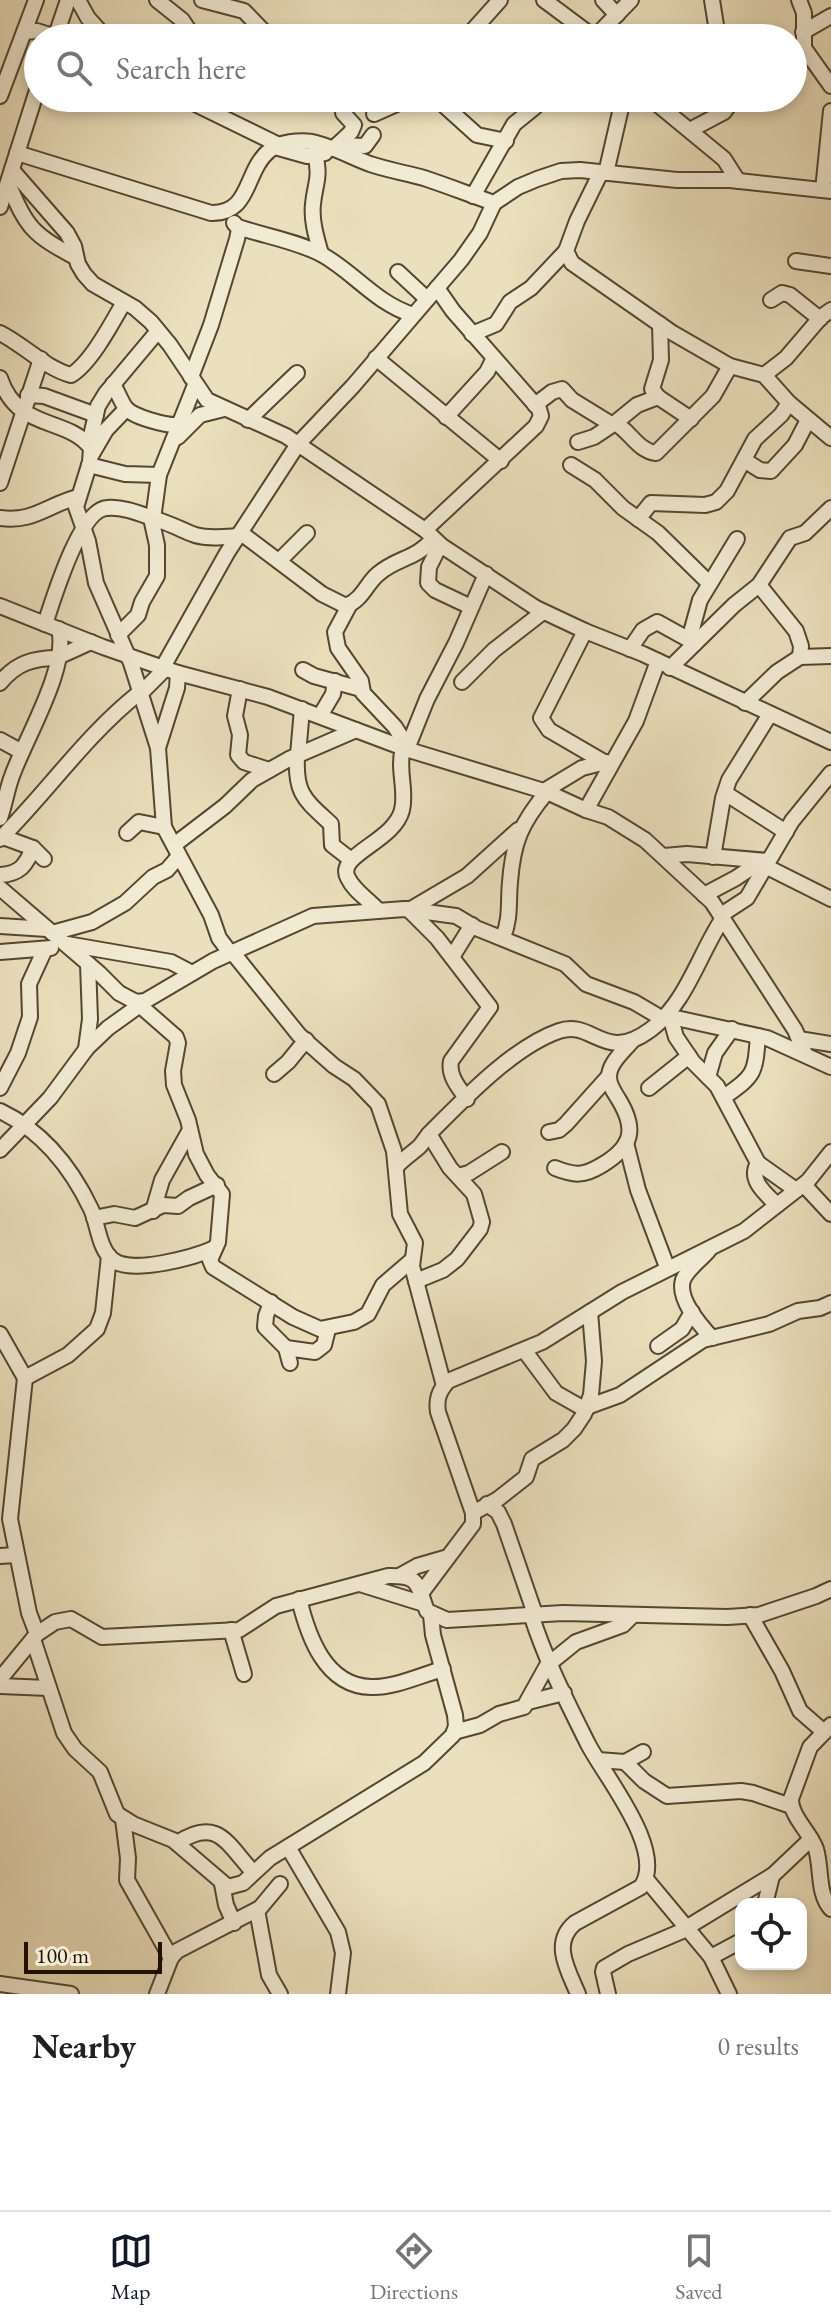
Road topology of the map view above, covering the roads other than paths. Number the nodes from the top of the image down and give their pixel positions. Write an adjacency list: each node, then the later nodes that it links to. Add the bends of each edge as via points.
1 (36, 0): 14 (street)
2 (68, 0): 15 (street)
3 (78, 0): 16 (street)
4 (157, 0): 17 (street)
5 (202, 0): 18 (street, via 244,11)
6 (500, 0): 19 (street)
7 (544, 0): 20 (street)
8 (603, 0): 12 (street)
9 (631, 0): 12 (street)
10 (712, 0): 22 (street)
11 (799, 0): 23 (street)
12 (617, 15): 21 (street)
13 (831, 16): 24 (street)
14 (27, 24)
15 (62, 24)
16 (93, 24)
17 (180, 24)
18 (257, 24)
19 (481, 24)
20 (576, 24)
21 (608, 24)
22 (716, 24)
23 (803, 24)
24 (807, 30)
25 (24, 32): 28 (street)
26 (807, 52): 27 (street)
27 (831, 86)
28 (0, 96)
29 (831, 111): 50 (street)
30 (30, 112): 44 (street)
31 (210, 112): 42 (street)
32 (378, 112): 39 (street)
33 (453, 112): 41 (street, via 477,135)
34 (529, 112): 41 (street, via 514,124)
35 (620, 112): 47 (street)
36 (675, 112): 40 (street)
37 (724, 112): 40 (street)
38 (343, 113): 43 (street, via 353,130)
39 (374, 114)
40 (690, 130): 49 (street, via 724,159)
41 (506, 141): 51 (street)
42 (277, 146): 43 (street, via 311,142); 45 (street); 54 (street, via 268,151)
43 (335, 148): 45 (street); 46 (street); 46 (street, via 370,140)
44 (17, 153): 48 (street); 54 (street, via 211,213)
45 (315, 154): 57 (street, via 319,176 313,214)
46 (370, 164): 51 (street)
47 (604, 173): 49 (street); 52 (street, via 561,171 518,187); 56 (street)
48 (10, 177): 53 (street); 58 (street, via 67,233); 58 (street, via 31,230)
49 (738, 181): 50 (street)
50 (827, 191)
51 (473, 196): 52 (street)
52 (494, 203): 62 (street, via 474,244)
53 (0, 207)
54 (230, 210): 55 (street)
55 (240, 228): 57 (street); 78 (street)
56 (566, 251): 67 (street, via 572,263); 70 (street, via 510,302 496,324)
57 (321, 254): 65 (street, via 379,300)
58 (75, 257): 64 (street, via 93,284)
59 (796, 261): 60 (street)
60 (831, 266)
61 (398, 272): 62 (street)
62 (432, 294): 65 (street); 70 (street)
63 (771, 300): 66 (street, via 790,295)
64 (124, 302): 68 (street); 73 (street, via 78,371 71,375)
65 (413, 315): 71 (street)
66 (826, 318): 76 (street)
67 (660, 324): 74 (street); 81 (street, via 661,360 652,389)
68 (158, 331): 78 (street); 79 (street)
69 (0, 333): 73 (street)
70 (472, 334): 72 (street)
71 (376, 358): 88 (street); 97 (street)
72 (494, 358): 83 (street); 88 (street)
73 (41, 359): 80 (street)
74 (730, 366): 76 (street); 89 (street, via 713,396)
75 (297, 373): 90 (street)
76 (764, 375): 82 (street)
77 (0, 378): 86 (street)
78 (193, 381): 85 (street, via 207,400); 93 (street)
79 (113, 384): 84 (street); 87 (street)
80 (28, 395): 86 (street); 87 (street)
81 (658, 397): 89 (street); 92 (street)
82 (784, 398): 91 (street); 99 (street)
83 (535, 405): 92 (street, via 562,389); 100 (street, via 538,422)
84 (126, 409): 93 (street, via 162,425); 98 (street)
85 (224, 409): 90 (street); 95 (street, via 200,415)
86 (24, 412): 98 (street); 103 (street)
87 (96, 415): 98 (street)
88 (446, 417): 100 (street)
89 (691, 419): 92 (street, via 652,454)
90 (248, 420): 97 (street)
91 (808, 420): 94 (street); 99 (street, via 795,445 771,471)
92 (613, 423): 96 (street)
93 (179, 425): 95 (street)
94 (831, 438)
95 (172, 442): 102 (street)
96 (578, 442)
97 (298, 444): 111 (street); 112 (street)
98 (89, 456): 102 (street, via 125,474); 104 (street)
99 (744, 460): 108 (street, via 716,502 651,503)
100 (501, 461): 112 (street)
101 (571, 465): 108 (street)
102 (159, 475): 107 (street)
103 (0, 483)
104 (78, 497): 106 (street, via 37,515); 109 (street)
105 (831, 508): 117 (street, via 805,533 790,538)
106 (0, 518)
107 (152, 519): 109 (street, via 109,507 94,512); 111 (street, via 197,535); 124 (street, via 157,576 138,615)
108 (638, 519): 116 (street)
109 (83, 529): 122 (street, via 54,596); 124 (street, via 96,583)
110 (307, 533): 114 (street)
111 (240, 534): 114 (street); 133 (street)
112 (433, 538): 115 (street); 118 (street, via 416,556 378,574); 120 (street, via 428,583)
113 (737, 539): 116 (street)
114 (279, 561): 118 (street, via 330,600)
115 (486, 574): 120 (street); 121 (street)
116 (709, 583): 126 (street, via 692,622)
117 (759, 585): 126 (street); 130 (street, via 796,631)
118 (350, 604): 139 (street, via 335,639)
119 (0, 606): 122 (street)
120 (471, 607): 149 (street)
121 (543, 612): 123 (street); 136 (street)
122 (52, 627): 125 (street); 131 (street, via 61,639)
123 (585, 631): 127 (street); 152 (street, via 541,718 549,730)
124 (118, 635): 128 (street)
125 (91, 642): 128 (street); 131 (street)
126 (692, 642): 127 (street, via 657,622 643,630); 132 (street)
127 (630, 649): 132 (street)
128 (126, 654): 133 (street); 140 (street)
129 (831, 656): 130 (street)
130 (800, 657): 141 (street)
131 (58, 658): 137 (street, via 25,662); 150 (street)
132 (664, 665): 141 (street); 152 (street)
133 (169, 669): 138 (street); 140 (street); 148 (street, via 177,688)
134 (303, 670): 135 (street)
135 (335, 681): 139 (street); 144 (street)
136 (462, 682)
137 (0, 683)
138 (240, 689): 142 (street); 153 (street, via 235,716 238,755)
139 (361, 689): 149 (street, via 395,727)
140 (140, 693): 148 (street); 163 (street, via 84,745)
141 (745, 703): 143 (street)
142 (302, 709): 144 (street); 151 (street)
143 (770, 714): 147 (street); 156 (street)
144 (320, 716): 145 (street)
145 (356, 730): 149 (street); 151 (street)
146 (0, 740): 150 (street)
147 (831, 742)
148 (158, 748): 159 (street)
149 (403, 748): 155 (street); 167 (street, via 399,816 383,838)
150 (22, 752): 158 (street)
151 (298, 755): 153 (street); 167 (street, via 300,793 331,824 332,845)
152 (609, 761): 155 (street, via 582,768); 157 (street)
153 (269, 770): 164 (street, via 244,785)
154 (830, 777): 161 (street)
155 (546, 791): 157 (street); 160 (street)
156 (725, 793): 161 (street); 166 (street)
157 (586, 810): 165 (street, via 608,817)
158 (0, 818)
159 (164, 827): 162 (street, via 139,822); 164 (street)
160 (521, 827): 173 (street, via 467,876); 179 (street)
161 (786, 832): 168 (street)
162 (127, 833)
163 (1, 838): 169 (street, via 39,853 18,872)
164 (177, 850): 176 (street, via 167,870); 183 (street, via 219,938)
165 (664, 856): 166 (street); 171 (street)
166 (713, 857): 168 (street)
167 (350, 859): 174 (street, via 346,875)
168 (765, 862): 171 (street); 172 (street); 175 (street, via 744,902)
169 (0, 875)
170 (0, 888): 180 (street)
171 (704, 895): 175 (street)
172 (831, 899)
173 (410, 909): 174 (street); 177 (street, via 444,913); 185 (street)
174 (378, 910): 183 (street, via 313,916)
175 (722, 917): 188 (street); 191 (street)
176 (99, 918): 180 (street); 184 (street)
177 (472, 925): 179 (street); 185 (street)
178 (0, 926): 180 (street)
179 (503, 937): 188 (street, via 565,964 586,984)
180 (57, 938): 181 (street); 184 (street)
181 (45, 949): 182 (street); 203 (street, via 29,984 30,1017)
182 (0, 952)
183 (232, 953): 186 (street); 192 (street)
184 (89, 956): 186 (street, via 171,962); 187 (street, via 119,993); 195 (street)
185 (452, 957): 206 (street, via 490,1007 451,1061 453,1079)
186 (192, 973): 187 (street)
187 (138, 1004): 195 (street); 209 (street, via 176,1037 174,1085)
188 (667, 1017): 189 (street); 193 (street); 198 (street)
189 (732, 1029): 190 (street); 197 (street)
190 (758, 1036): 196 (street); 205 (street, via 751,1077)
191 (799, 1039): 194 (street); 196 (street)
192 (306, 1040): 200 (street); 217 (street, via 378,1104)
193 (632, 1041): 201 (street); 206 (street, via 606,1042 579,1031 560,1031 518,1054)
194 (831, 1044)
195 (86, 1049): 208 (street)
196 (805, 1054): 199 (street)
197 (715, 1055): 198 (street); 202 (street)
198 (691, 1059): 202 (street); 204 (street)
199 (831, 1067)
200 (274, 1074)
201 (609, 1076): 210 (street, via 566,1124); 212 (street, via 628,1115 631,1132)
202 (708, 1077): 205 (street)
203 (0, 1088)
204 (649, 1088)
205 (724, 1097): 216 (street)
206 (467, 1099): 211 (street)
207 (0, 1111): 208 (street)
208 (24, 1123): 213 (street); 225 (street, via 60,1161)
209 (190, 1130): 220 (street, via 196,1154); 223 (street, via 162,1180)
210 (549, 1132)
211 (429, 1134): 217 (street); 219 (street)
212 (626, 1143): 218 (street, via 616,1156 585,1174); 230 (street)
213 (0, 1150)
214 (502, 1152): 219 (street)
215 (831, 1152): 221 (street)
216 (758, 1163): 221 (street); 222 (street, via 754,1177)
217 (396, 1167): 229 (street, via 400,1214 415,1243)
218 (555, 1168)
219 (458, 1176): 231 (street, via 474,1194 480,1229 450,1265)
220 (217, 1185): 223 (street, via 178,1206); 227 (street, via 222,1208)
221 (800, 1188): 222 (street); 224 (street)
222 (777, 1205): 226 (street, via 744,1231)
223 (153, 1211): 225 (street, via 135,1218)
224 (831, 1214)
225 (94, 1218): 228 (street)
226 (711, 1246): 230 (street); 235 (street, via 683,1282)
227 (215, 1248): 228 (street, via 154,1264 129,1265); 232 (street, via 213,1267)
228 (109, 1256): 241 (street, via 97,1329 68,1355)
229 (412, 1260): 231 (street); 236 (street, via 383,1285 368,1314)
230 (667, 1267): 234 (street)
231 (416, 1281): 242 (street)
232 (271, 1302): 236 (street, via 293,1317); 236 (street, via 265,1327 288,1356 315,1352 324,1345)
233 (831, 1303): 238 (street)
234 (590, 1312): 240 (street); 243 (street, via 594,1361)
235 (692, 1312): 238 (street); 239 (street, via 682,1329)
236 (328, 1329)
237 (0, 1334): 241 (street)
238 (712, 1338): 243 (street, via 620,1395)
239 (658, 1346)
240 (524, 1350): 242 (street); 243 (street, via 556,1393)
241 (25, 1378): 246 (street, via 10,1519)
242 (444, 1386): 245 (street, via 437,1397 438,1412)
243 (586, 1408): 244 (street, via 574,1429 532,1459 526,1477)
244 (487, 1504): 245 (street); 254 (street, via 504,1524)
245 (473, 1513): 248 (street, via 470,1530)
246 (16, 1555): 247 (street); 258 (street)
247 (0, 1556)
248 (448, 1557): 249 (street); 253 (street)
249 (399, 1576): 250 (street); 253 (street, via 414,1580)
250 (356, 1583): 252 (street); 253 (street)
251 (831, 1589): 256 (street)
252 (299, 1599): 257 (street); 260 (street, via 318,1652 343,1680 373,1688)
253 (426, 1604): 254 (street, via 447,1620); 260 (street)
254 (533, 1614): 255 (street); 259 (street)
255 (633, 1615): 256 (street); 259 (street, via 623,1625 576,1642)
256 (750, 1615): 267 (street, via 800,1711)
257 (231, 1630): 258 (street, via 102,1637 71,1619 55,1622); 261 (street)
258 (35, 1636): 262 (street); 264 (street)
259 (550, 1663): 265 (street); 266 (street)
260 (443, 1669): 268 (street)
261 (244, 1674)
262 (0, 1679)
263 (0, 1686): 264 (street)
264 (48, 1688): 273 (street, via 64,1733 100,1772)
265 (564, 1693): 266 (street); 270 (street)
266 (528, 1702): 268 (street)
267 (827, 1728): 272 (street, via 810,1747)
268 (454, 1732): 276 (street, via 424,1763)
269 (643, 1752): 271 (street)
270 (598, 1760): 271 (street); 279 (street, via 635,1824 647,1859)
271 (625, 1762): 272 (street, via 667,1796 741,1791)
272 (791, 1806): 274 (street)
273 (123, 1819): 275 (street); 290 (street, via 127,1880)
274 (811, 1839): 278 (street); 283 (street, via 823,1896)
275 (177, 1843): 277 (street, via 195,1832 214,1832); 280 (street)
276 (288, 1847): 277 (street); 295 (street, via 338,1932 343,1953)
277 (253, 1872): 280 (street, via 239,1885)
278 (773, 1875): 282 (street); 286 (street)
279 (646, 1879): 286 (street); 293 (street, via 633,1893 566,1930 561,1944)
280 (222, 1884): 285 (street, via 226,1905)
281 (280, 1884): 284 (street)
282 (767, 1898)
283 (831, 1909)
284 (257, 1910): 285 (street); 287 (street)
285 (237, 1921): 287 (street); 290 (street)
286 (686, 1928): 289 (street); 300 (street, via 604,1968)
287 (260, 1931): 296 (street)
288 (735, 1944): 289 (street)
289 (711, 1957): 301 (street)
290 (171, 1958): 291 (street)
291 (164, 1979): 298 (street); 299 (street)
292 (2, 1986): 294 (street)
293 (574, 1991)
294 (55, 1992): 297 (street)
295 (335, 1992)
296 (278, 1993)
297 (71, 1994)
298 (157, 1994)
299 (173, 1994)
300 (608, 1994)
301 (729, 1994)

